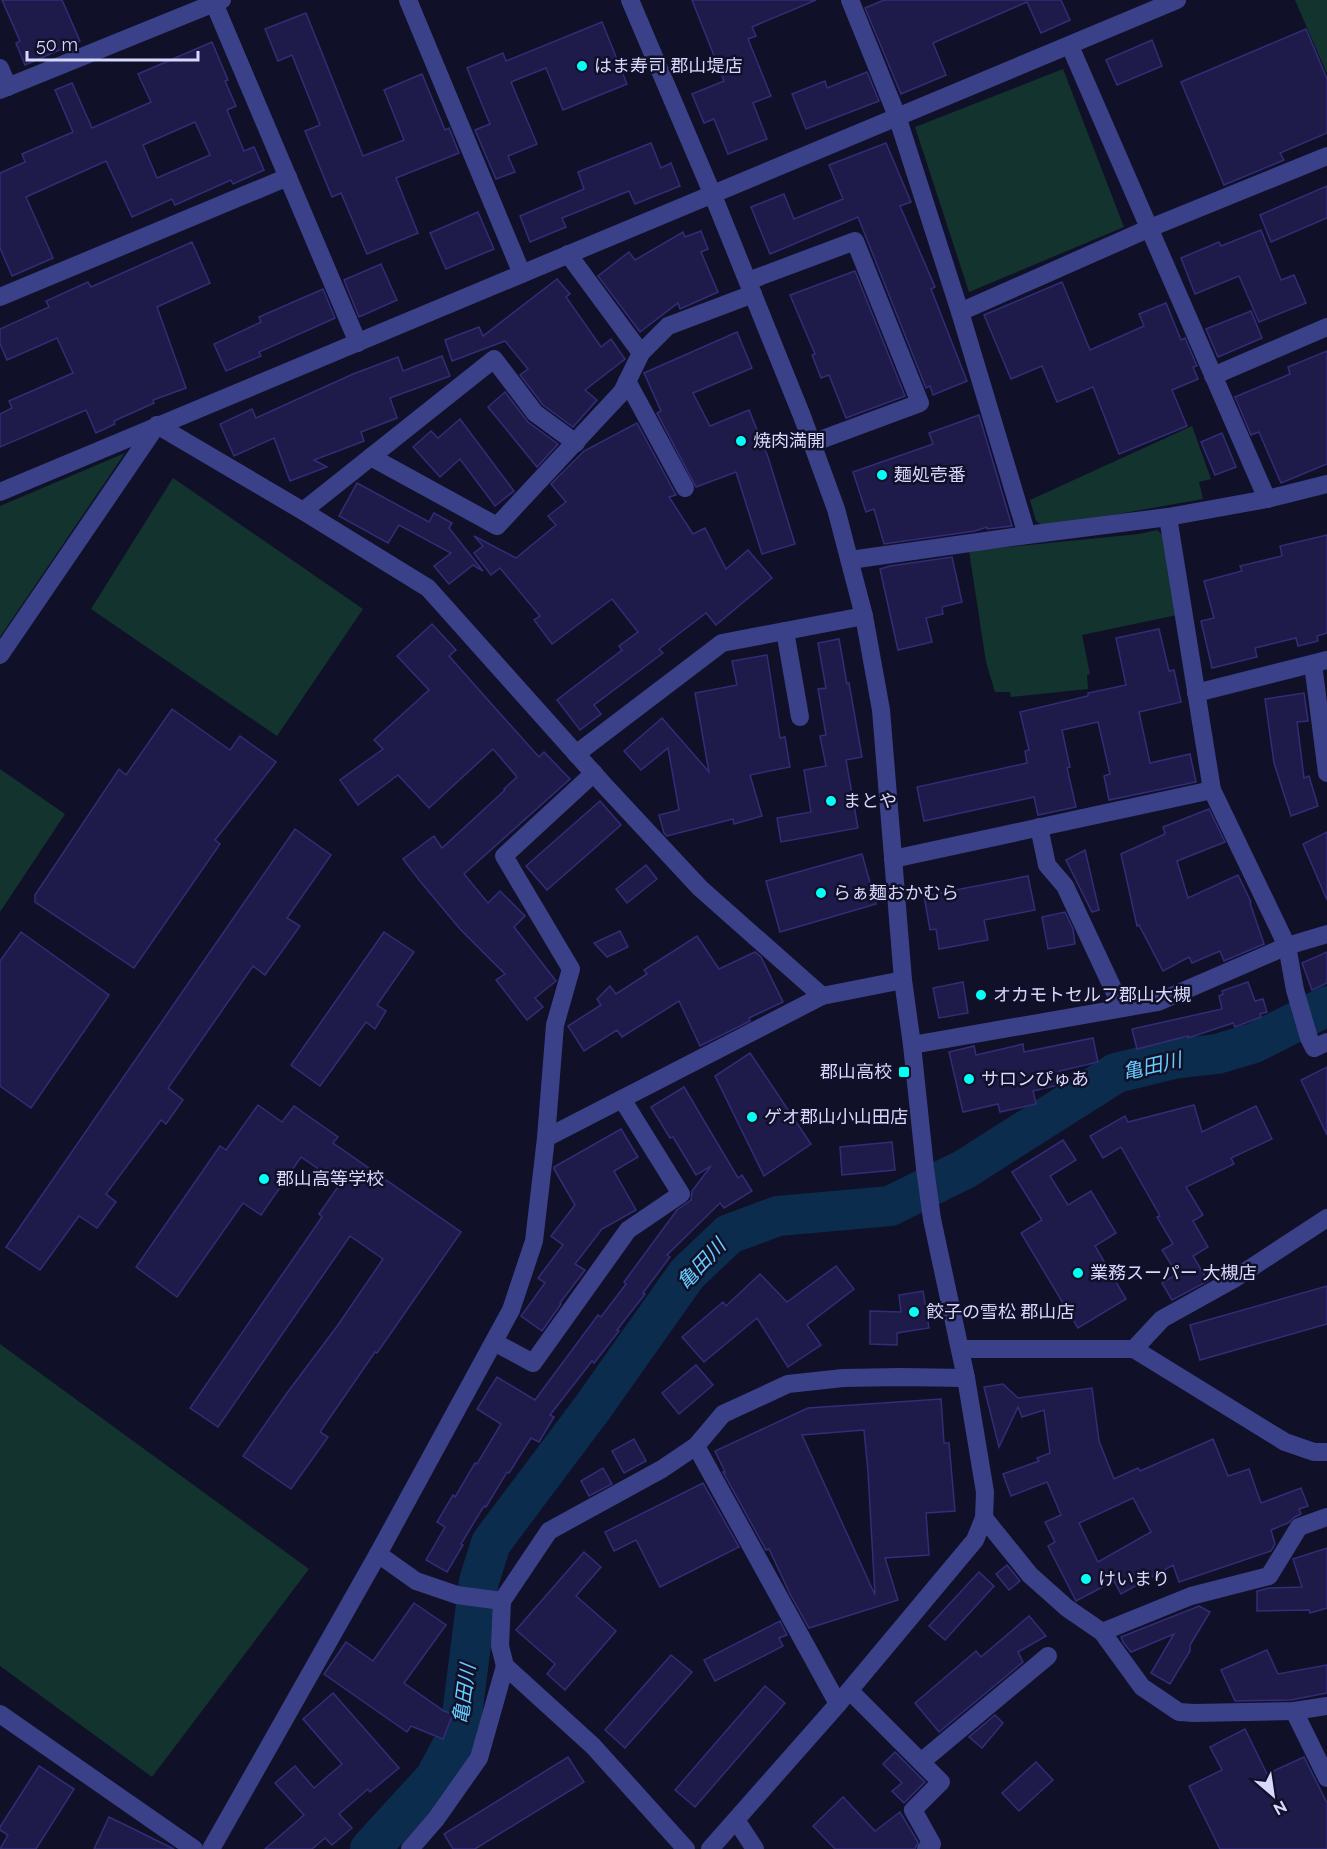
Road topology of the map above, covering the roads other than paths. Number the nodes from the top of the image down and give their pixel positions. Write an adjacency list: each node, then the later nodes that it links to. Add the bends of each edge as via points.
1 (408, 0): 15 (street)
2 (630, 0): 12 (street)
3 (850, 0): 9 (street)
4 (1177, 0): 6 (street)
5 (218, 2): 8 (street); 11 (street)
6 (1070, 46): 9 (street); 13 (street)
7 (0, 69): 8 (street)
8 (4, 89)
9 (897, 116): 12 (street); 18 (street)
10 (1327, 156): 13 (street)
11 (288, 177): 17 (street); 20 (street)
12 (712, 194): 14 (street); 16 (street)
13 (1150, 228): 18 (street); 22 (street)
14 (568, 255): 15 (street); 21 (street)
15 (522, 274): 20 (street)
16 (750, 287): 21 (street, via 668,326); 26 (street); 26 (street, via 855,241 920,403)
17 (0, 297)
18 (960, 312): 34 (street)
19 (1327, 327): 22 (street)
20 (358, 343): 24 (street)
21 (641, 352): 23 (street)
22 (1213, 376): 31 (street)
23 (627, 381): 25 (street, via 622,392); 29 (street)
24 (157, 425): 30 (street); 32 (street); 38 (street)
25 (576, 443): 27 (street, via 497,526); 27 (street, via 535,413 494,359)
26 (812, 443): 35 (street)
27 (371, 457): 32 (street)
28 (1327, 484): 31 (street)
29 (685, 488)
30 (0, 492)
31 (1267, 500): 33 (street)
32 (303, 511): 42 (street, via 428,588)
33 (1168, 517): 34 (street); 40 (street)
34 (1027, 535): 35 (street)
35 (850, 560): 36 (street)
36 (864, 616): 37 (street); 47 (street, via 881,710)
37 (785, 631): 41 (street); 42 (street, via 722,643)
38 (0, 655)
39 (1320, 662): 40 (street); 44 (street)
40 (1196, 693): 45 (street)
41 (800, 717)
42 (576, 754): 43 (street)
43 (594, 773): 51 (street, via 700,888); 56 (street, via 504,856 571,969 555,1025)
44 (1327, 773)
45 (1212, 790): 46 (street); 49 (street)
46 (1039, 827): 47 (street); 52 (street, via 1047,865 1065,886)
47 (893, 859): 50 (street)
48 (1327, 934): 49 (street)
49 (1287, 946): 52 (street, via 1158,1002); 53 (street, via 1298,1004)
50 (903, 980): 51 (street); 54 (street)
51 (822, 996): 55 (street)
52 (1122, 1008): 54 (street)
53 (1318, 1040)
54 (912, 1045): 59 (street, via 932,1219)
55 (622, 1099): 56 (street); 58 (street, via 681,1194 628,1230 532,1363)
56 (546, 1138): 58 (street, via 534,1242 511,1310)
57 (1327, 1218): 60 (street, via 1234,1280 1162,1319)
58 (494, 1342): 66 (street)
59 (960, 1349): 60 (street); 61 (street)
60 (1134, 1349): 63 (street, via 1285,1442 1314,1452)
61 (966, 1378): 62 (street, via 843,1378 788,1384 723,1414); 65 (street, via 986,1492)
62 (696, 1446): 67 (street, via 549,1531); 71 (street)
63 (1327, 1452)
64 (1327, 1517): 68 (street, via 1299,1527 1269,1576 1191,1596)
65 (984, 1518): 68 (street, via 1030,1575); 71 (street, via 975,1540)
66 (378, 1554): 67 (street, via 416,1581 457,1595); 79 (street)
67 (501, 1600): 70 (street, via 500,1646)
68 (1102, 1632): 73 (street, via 1143,1687 1179,1712)
69 (1048, 1656): 75 (street)
70 (505, 1666): 80 (street, via 479,1758); 81 (street, via 593,1746)
71 (844, 1697): 75 (street); 77 (street)
72 (1327, 1706): 73 (street)
73 (1294, 1711): 76 (street)
74 (0, 1714): 78 (street)
75 (921, 1762): 84 (street, via 941,1782 913,1810 933,1844)
76 (1327, 1778)
77 (736, 1820): 82 (street); 83 (street)
78 (194, 1849)
79 (211, 1849)
80 (410, 1849)
81 (686, 1849)
82 (710, 1849)
83 (755, 1849)
84 (926, 1849)

